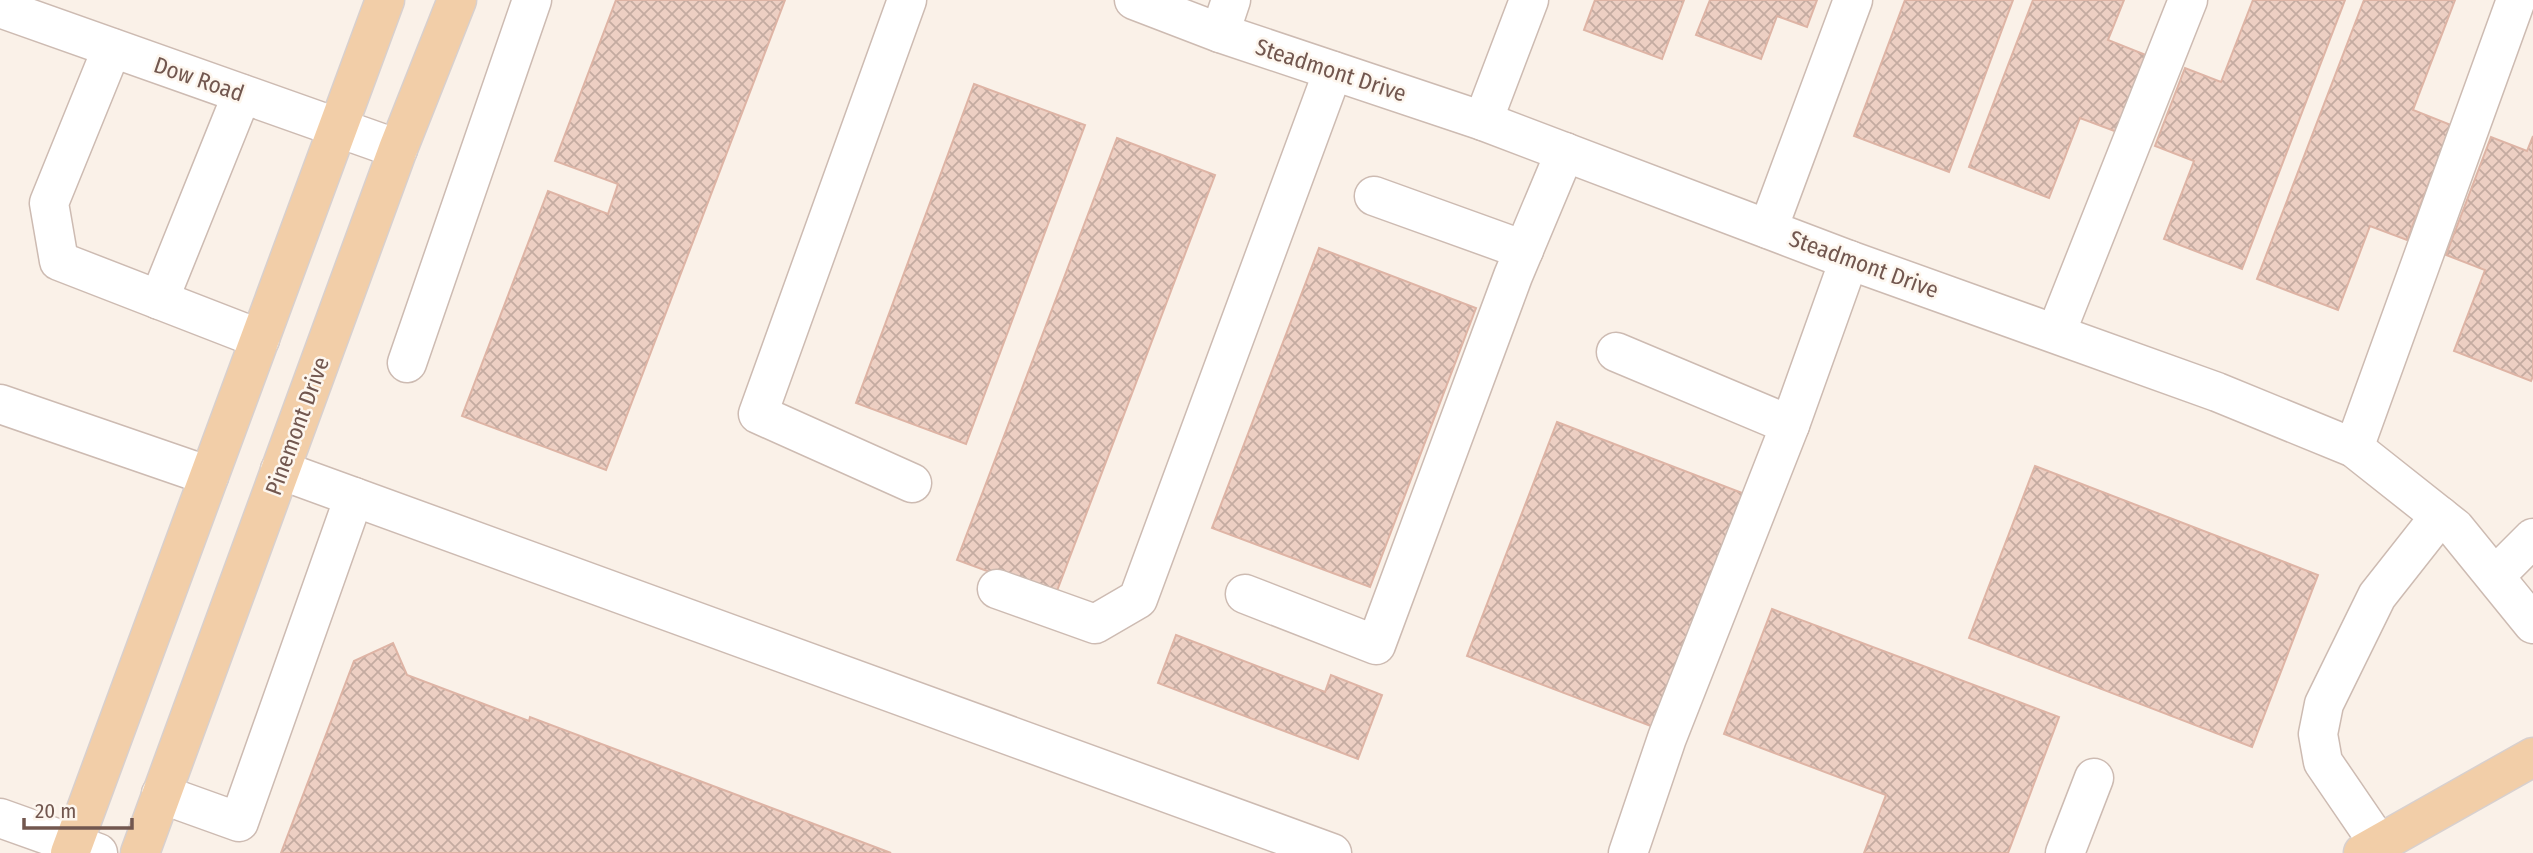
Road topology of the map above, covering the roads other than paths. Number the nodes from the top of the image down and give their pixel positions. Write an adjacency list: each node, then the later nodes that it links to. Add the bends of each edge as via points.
1 (385, 0): 16 (main road)
2 (457, 0): 17 (main road, Pinemont Drive)
3 (532, 0): 27 (street)
4 (907, 0): 33 (street, via 758,414)
5 (1133, 0): 11 (street, Steadmont Drive)
6 (1529, 0): 15 (street)
7 (1853, 0): 20 (street)
8 (2188, 0): 24 (street)
9 (2516, 0): 30 (street)
10 (0, 8): 12 (street, Dow Road)
11 (1226, 16): 13 (street, Steadmont Drive)
12 (112, 48): 14 (street, Dow Road); 23 (street, via 49,203 59,261)
13 (1334, 71): 15 (street, Steadmont Drive); 38 (street, via 1138,598 1095,624)
14 (242, 94): 16 (street, Dow Road); 23 (street)
15 (1483, 121): 18 (street, Steadmont Drive)
16 (338, 128): 17 (street, Dow Road); 25 (main road)
17 (398, 149): 31 (main road, Pinemont Drive)
18 (1565, 152): 20 (street, Steadmont Drive); 21 (street)
19 (1374, 196): 21 (street)
20 (1768, 229): 22 (street, Steadmont Drive)
21 (1524, 250): 39 (street, via 1376,645)
22 (1849, 260): 24 (street, Steadmont Drive); 29 (street)
23 (159, 300): 25 (street)
24 (2056, 333): 30 (street, Steadmont Drive)
25 (260, 339): 32 (main road)
26 (1616, 352): 29 (street)
27 (407, 363)
28 (0, 404): 32 (street)
29 (1790, 425): 49 (street, via 1667,738)
30 (2354, 448): 35 (street, Steadmont Drive)
31 (280, 470): 34 (street); 43 (main road, Pinemont Drive)
32 (209, 476): 46 (main road)
33 (912, 483)
34 (354, 497): 43 (street, via 239,822); 48 (street)
35 (2440, 516): 37 (street, Steadmont Drive); 45 (street, via 2377,596 2324,704 2318,734 2323,762)
36 (2533, 538): 37 (street)
37 (2495, 576): 40 (street, Steadmont Drive)
38 (997, 589)
39 (1245, 594)
40 (2533, 624)
41 (2533, 757): 45 (main road)
42 (2094, 778): 50 (street)
43 (161, 794): 47 (main road, Pinemont Drive)
44 (0, 818): 46 (street)
45 (2371, 848)
46 (80, 850)
47 (140, 853)
48 (1332, 853)
49 (1628, 853)
50 (2065, 853)

